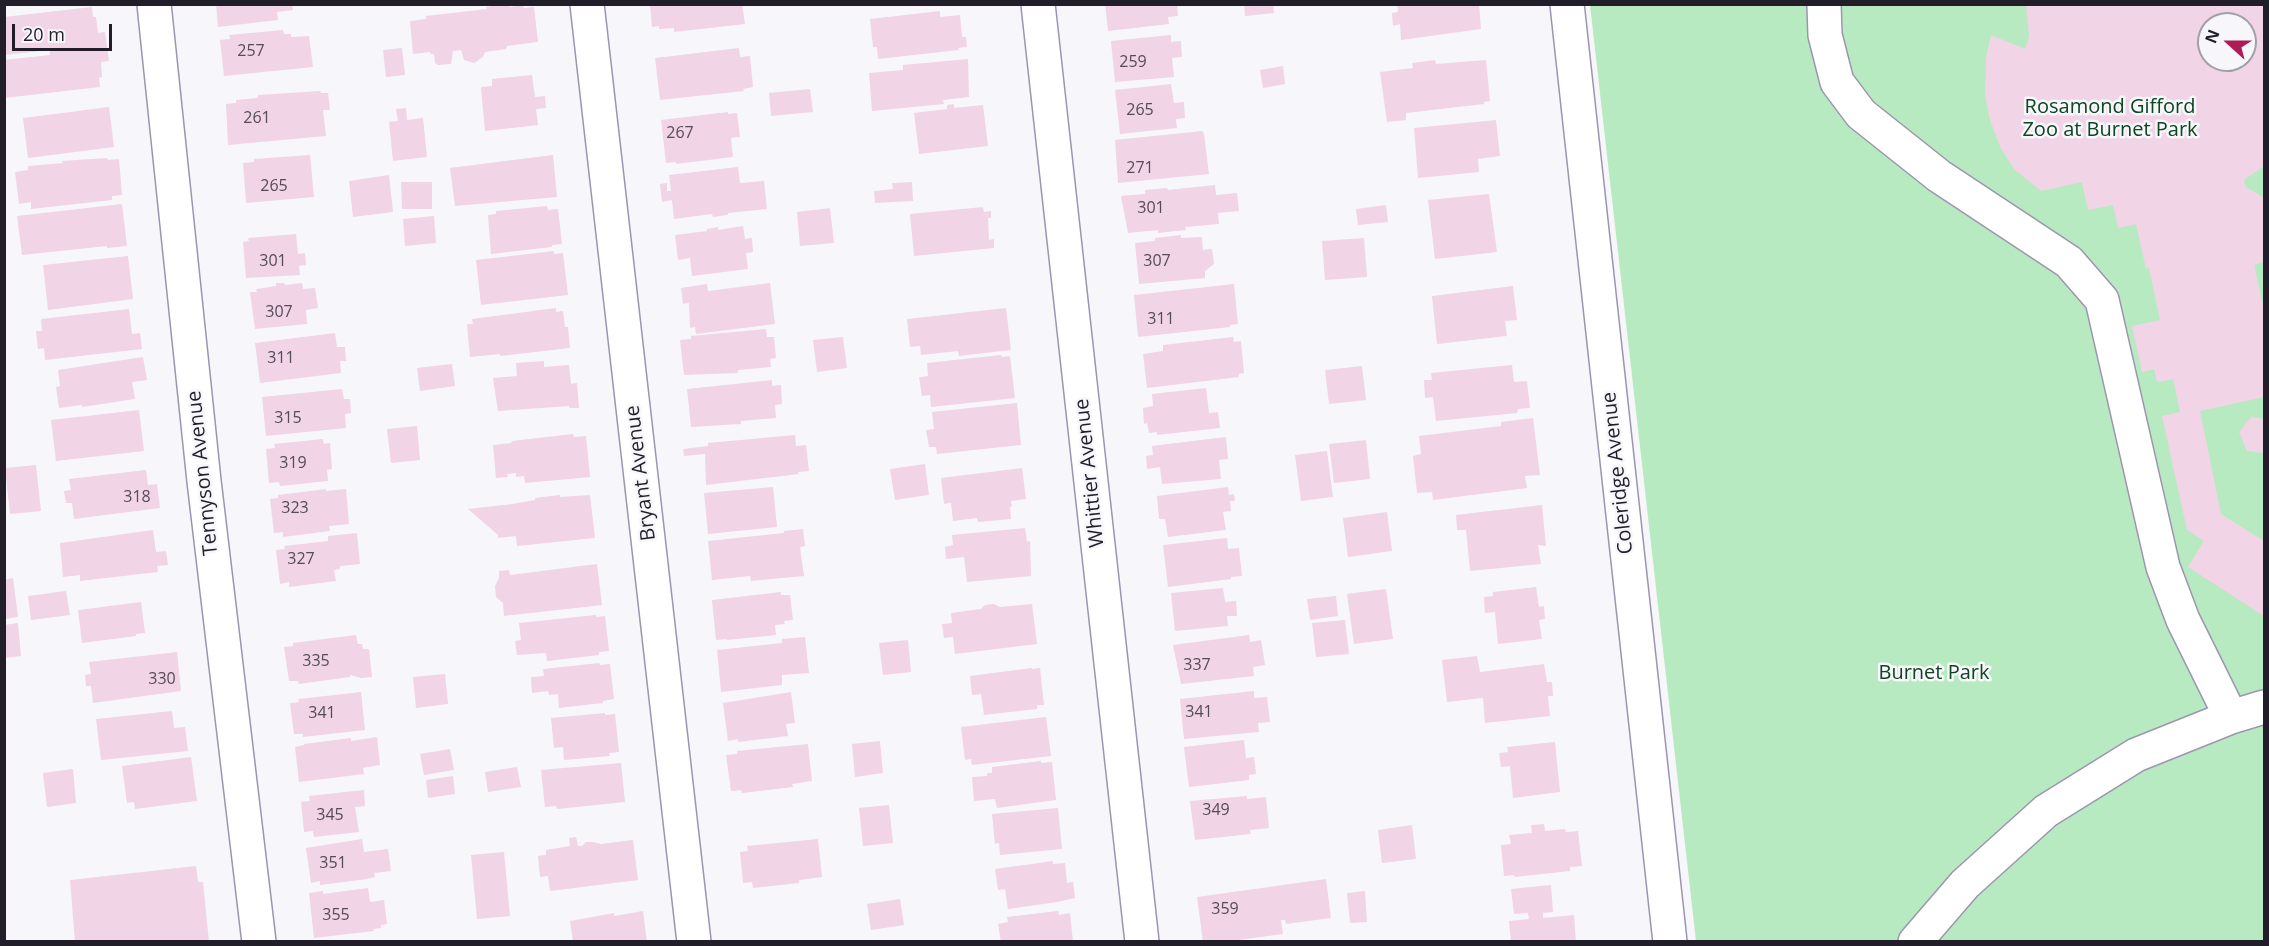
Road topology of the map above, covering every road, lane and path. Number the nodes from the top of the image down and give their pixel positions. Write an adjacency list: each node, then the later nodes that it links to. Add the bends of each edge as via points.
1 (154, 4): 8 (street, Tennyson Avenue, via 204,481)
2 (587, 4): 9 (street, Bryant Avenue)
3 (1038, 4): 10 (street, Whittier Avenue)
4 (1567, 4): 11 (street, Coleridge Avenue)
5 (1824, 4): 7 (street, via 1825,35 1837,82 1861,114 1939,176 2069,262 2102,300 2163,567 2182,620)
6 (2265, 706): 7 (street)
7 (2231, 717): 12 (street, via 2136,755 2046,811 1965,884)
8 (259, 942)
9 (694, 942)
10 (1142, 942)
11 (1670, 942)
12 (1915, 942)

